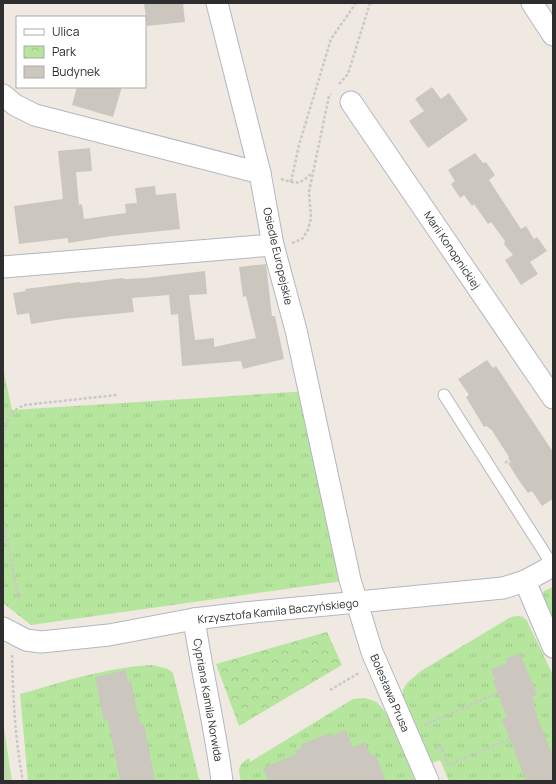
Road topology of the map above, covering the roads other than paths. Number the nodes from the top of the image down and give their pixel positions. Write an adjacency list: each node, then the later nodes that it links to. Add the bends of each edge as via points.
1 (217, 3): 6 (street, Osiedle Europejskie)
2 (532, 3): 3 (street)
3 (553, 35)
4 (3, 95): 6 (street, via 14,105 36,115)
5 (342, 96): 10 (street, Marii Konopnickiej)
6 (260, 173): 7 (street, Osiedle Europejskie)
7 (273, 245): 8 (street); 13 (street, Osiedle Europejskie, via 296,330)
8 (3, 267)
9 (444, 395): 11 (lane)
10 (553, 398)
11 (553, 566): 12 (street, Krzysztofa Kamila Baczyńskiego)
12 (525, 582): 13 (street, Krzysztofa Kamila Baczyńskiego, via 503,588); 16 (street)
13 (356, 603): 14 (street, Krzysztofa Kamila Baczyńskiego, via 244,612); 18 (street, Bolesława Prusa, via 372,652)
14 (194, 619): 15 (street, Krzysztofa Kamila Baczyńskiego, via 109,635 41,642 26,640); 17 (street, Cypriana Kamila Norwida)
15 (7, 630)
16 (553, 647)
17 (222, 781)
18 (428, 781)

